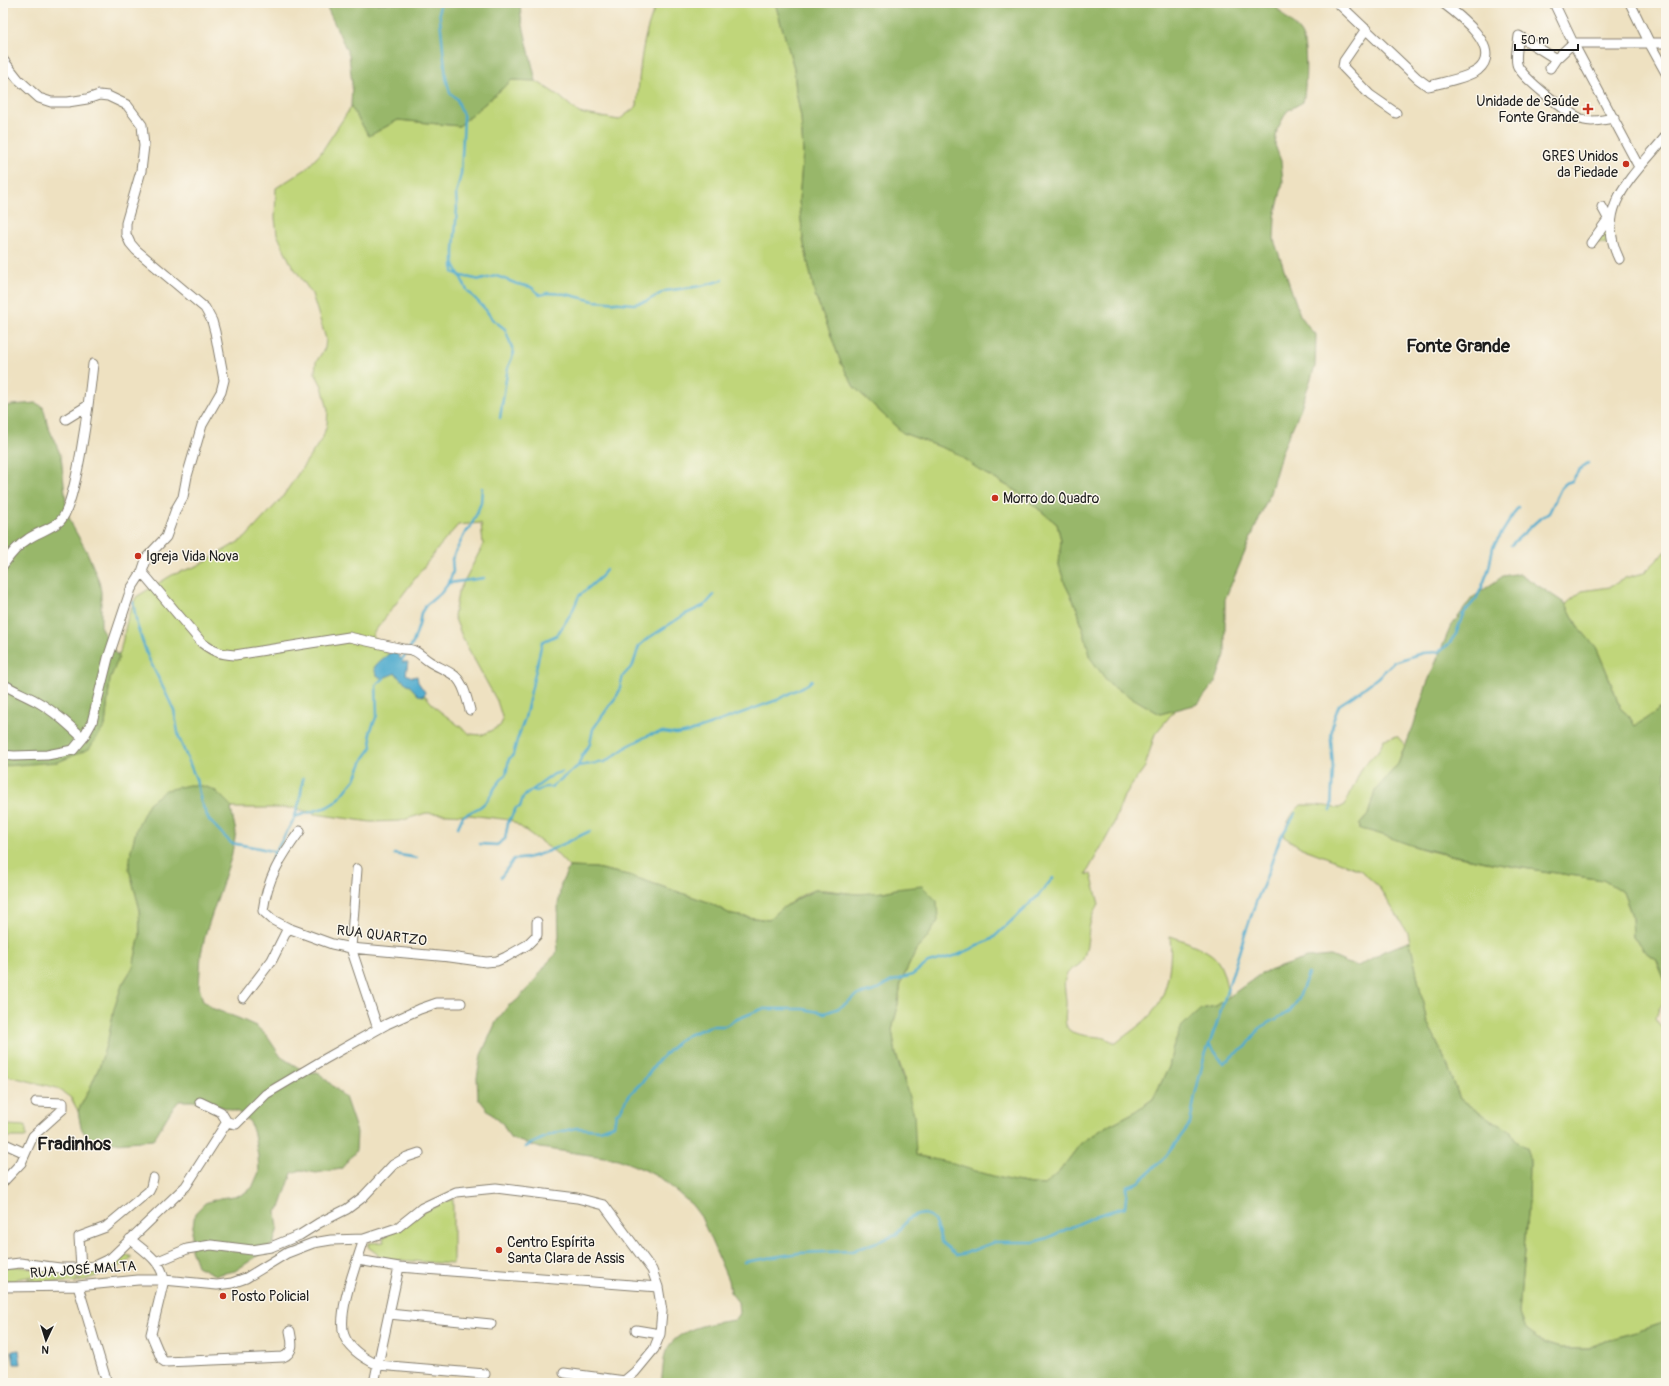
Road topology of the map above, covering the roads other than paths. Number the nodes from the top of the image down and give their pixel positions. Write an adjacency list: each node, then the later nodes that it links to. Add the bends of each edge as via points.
1 (1338, 3): 5 (street)
2 (1443, 3): 5 (street, via 1456,13 1484,44 1487,53 1484,61 1470,74 1426,85)
3 (1554, 3): 6 (street)
4 (1630, 3): 8 (street)
5 (1366, 30): 13 (street, via 1344,61 1343,67 1370,96)
6 (1574, 43): 8 (street); 9 (street); 14 (street)
7 (1666, 43): 8 (street)
8 (1650, 44): 12 (street)
9 (1556, 59): 11 (street); 14 (street, via 1519,36 1517,64 1524,75 1562,107 1584,120)
10 (3, 60): 25 (street, via 18,79 39,98 51,102 68,102 99,95 108,96 127,105 142,125 144,146 141,171 126,223 126,234 136,250 205,308 215,332 224,380 221,392 202,425 183,497 166,538 147,558)
11 (1550, 68)
12 (1666, 73)
13 (1396, 113)
14 (1614, 118): 16 (street)
15 (1666, 136): 16 (street)
16 (1640, 167): 18 (street, via 1626,184)
17 (1602, 207): 18 (street)
18 (1610, 216): 19 (street); 20 (street, via 1611,242)
19 (1591, 243)
20 (1618, 259)
21 (93, 364): 22 (street)
22 (87, 406): 23 (street); 24 (street, via 77,472 67,510 60,521 27,539)
23 (66, 419)
24 (3, 565)
25 (142, 572): 27 (street, via 202,643 222,654 235,655 349,637 416,650 430,662 456,677 465,692); 28 (street, via 131,589 108,658 92,722)
26 (3, 684): 28 (street, via 58,715)
27 (470, 710)
28 (83, 738): 29 (street, via 72,750 47,755)
29 (3, 754)
30 (300, 831): 33 (street, RUA QUARTZO, via 283,853 273,873 263,911)
31 (357, 869): 34 (street)
32 (537, 922): 34 (street, RUA QUARTZO, via 537,935 527,945 498,961 486,962)
33 (288, 928): 34 (street, RUA QUARTZO); 35 (street, via 272,960)
34 (351, 948): 37 (street)
35 (243, 998)
36 (461, 1003): 37 (street, via 437,1003)
37 (378, 1029): 40 (street, via 266,1094 236,1124)
38 (36, 1102): 42 (street, via 57,1102 63,1103 64,1106 34,1136)
39 (200, 1102): 40 (street, via 221,1112)
40 (227, 1122): 46 (street, RUA JOSÉ MALTA, via 186,1186)
41 (3, 1143): 42 (street)
42 (25, 1153): 45 (street, via 21,1163)
43 (419, 1153): 49 (street, RUA JOSÉ MALTA, via 393,1165 363,1197 347,1209 300,1235 271,1247 252,1250 211,1245 187,1249)
44 (153, 1178): 52 (street, via 149,1191 114,1222 96,1232 79,1237)
45 (3, 1182)
46 (130, 1239): 49 (street, RUA JOSÉ MALTA); 52 (street, RUA JOSÉ MALTA, via 111,1258 94,1266)
47 (364, 1239): 48 (street); 53 (street, RUA JOSÉ MALTA, via 313,1243 287,1253 246,1278 232,1283 217,1285); 56 (street, RUA JOSÉ MALTA, via 397,1228 422,1208 456,1192 496,1188 577,1198 604,1205 652,1270)
48 (358, 1260): 51 (street); 62 (street, via 350,1281 342,1328 354,1349 367,1360)
49 (156, 1262): 53 (street, RUA JOSÉ MALTA)
50 (3, 1265): 52 (street, RUA JOSÉ MALTA, via 20,1263)
51 (399, 1267): 56 (street); 57 (street)
52 (81, 1268)
53 (164, 1280): 54 (street, RUA JOSÉ MALTA); 60 (street, via 151,1334 165,1362 283,1357 288,1355 292,1348)
54 (78, 1286): 55 (street, RUA JOSÉ MALTA); 66 (street)
55 (3, 1287)
56 (658, 1287): 61 (street, RUA JOSÉ MALTA, via 662,1311)
57 (389, 1314): 58 (street); 62 (street)
58 (491, 1324)
59 (636, 1330): 61 (street)
60 (290, 1331)
61 (660, 1334): 65 (street, via 654,1348)
62 (378, 1364): 63 (street); 67 (street)
63 (486, 1374)
64 (564, 1374): 65 (street)
65 (623, 1382)
66 (108, 1383)
67 (374, 1383)

